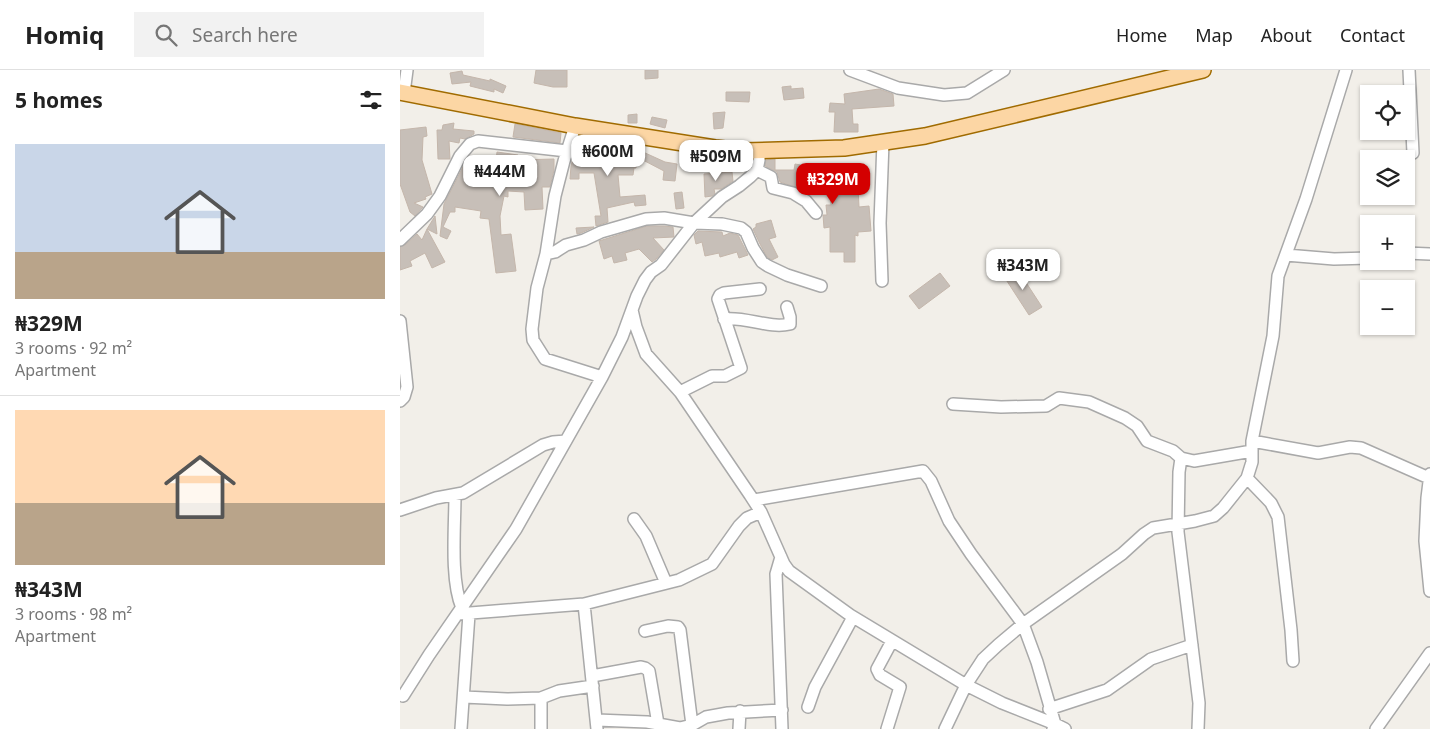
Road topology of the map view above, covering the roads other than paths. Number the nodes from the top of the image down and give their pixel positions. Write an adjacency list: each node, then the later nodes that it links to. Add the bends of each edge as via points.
1 (407, 70): 7 (street)
2 (850, 70): 3 (street, via 898,88 944,95 967,94)
3 (1004, 70)
4 (1203, 70): 9 (main road, via 925,136)
5 (1346, 70): 20 (street)
6 (1409, 70): 10 (street)
7 (402, 92): 8 (main road)
8 (575, 126): 11 (street); 12 (main road, via 715,148)
9 (883, 142): 12 (main road, via 844,148); 22 (street)
10 (1414, 150)
11 (566, 151): 16 (street, via 478,142 470,144 427,214); 18 (street)
12 (758, 151): 13 (street)
13 (757, 170): 14 (street, via 771,177 773,188 793,193); 15 (street)
14 (816, 213)
15 (694, 222): 18 (street, via 664,218 638,220); 23 (street, via 740,228 746,232 762,262 787,275); 26 (street, via 661,265 645,280)
16 (400, 240)
17 (1415, 253): 19 (street)
18 (546, 254): 29 (street, via 537,288 532,340 545,359)
19 (1430, 254)
20 (1286, 255): 21 (street, via 1334,260); 34 (street, via 1278,276 1273,336)
21 (1360, 259)
22 (882, 281)
23 (821, 286)
24 (760, 289): 27 (street, via 720,295 718,299)
25 (787, 307): 27 (street, via 790,324 780,326)
26 (632, 310): 29 (street); 30 (street, via 643,349)
27 (724, 319): 30 (street, via 741,368 725,376 712,376)
28 (400, 321): 31 (street, via 407,388)
29 (602, 377): 33 (street)
30 (680, 392): 40 (street)
31 (400, 401)
32 (953, 404): 35 (street, via 1046,406 1059,398 1089,402 1126,418 1148,441 1173,451)
33 (566, 442): 39 (street, via 543,445 478,485); 49 (street)
34 (1252, 446): 35 (street, via 1194,461); 37 (street); 38 (street, via 1318,453 1361,448)
35 (1181, 458): 44 (street)
36 (1430, 474): 38 (street)
37 (1247, 478): 44 (street, via 1214,516); 56 (street, via 1271,503 1278,517)
38 (1430, 478): 47 (street, via 1425,541)
39 (455, 495): 41 (street); 49 (street, via 455,575)
40 (754, 500): 42 (street); 51 (street, via 923,471 932,480 949,521)
41 (400, 510)
42 (761, 512): 45 (street); 46 (street, via 739,526 712,564)
43 (634, 519): 46 (street, via 646,536)
44 (1178, 524): 51 (street, via 1153,528); 54 (street)
45 (781, 556): 50 (street, via 790,571); 64 (street, via 776,574)
46 (666, 583): 48 (street)
47 (1430, 591)
48 (584, 604): 49 (street); 57 (street)
49 (463, 612): 59 (street, via 429,655); 60 (street)
50 (853, 617): 53 (street); 62 (street, via 815,687)
51 (1023, 624): 58 (street, via 990,652); 63 (street)
52 (645, 631): 68 (street, via 668,626 680,630)
53 (892, 641): 58 (street); 74 (street, via 877,669 880,675 900,687)
54 (1192, 645): 63 (street, via 1150,660 1107,690); 76 (street, via 1199,703)
55 (1430, 653): 77 (street)
56 (1293, 661)
57 (592, 681): 61 (street); 66 (street); 67 (street, via 646,668)
58 (966, 685): 69 (street); 75 (street)
59 (403, 696)
60 (464, 697): 61 (street); 70 (street)
61 (541, 698): 71 (street)
62 (808, 707)
63 (1049, 709): 69 (street)
64 (782, 710): 65 (street); 73 (street)
65 (740, 711): 68 (street, via 706,717); 72 (street)
66 (597, 724): 67 (street)
67 (658, 724): 68 (street, via 680,728)
68 (692, 725)
69 (1058, 727)
70 (461, 729)
71 (541, 729)
72 (739, 729)
73 (782, 729)
74 (887, 729)
75 (945, 729)
76 (1198, 729)
77 (1376, 729)

